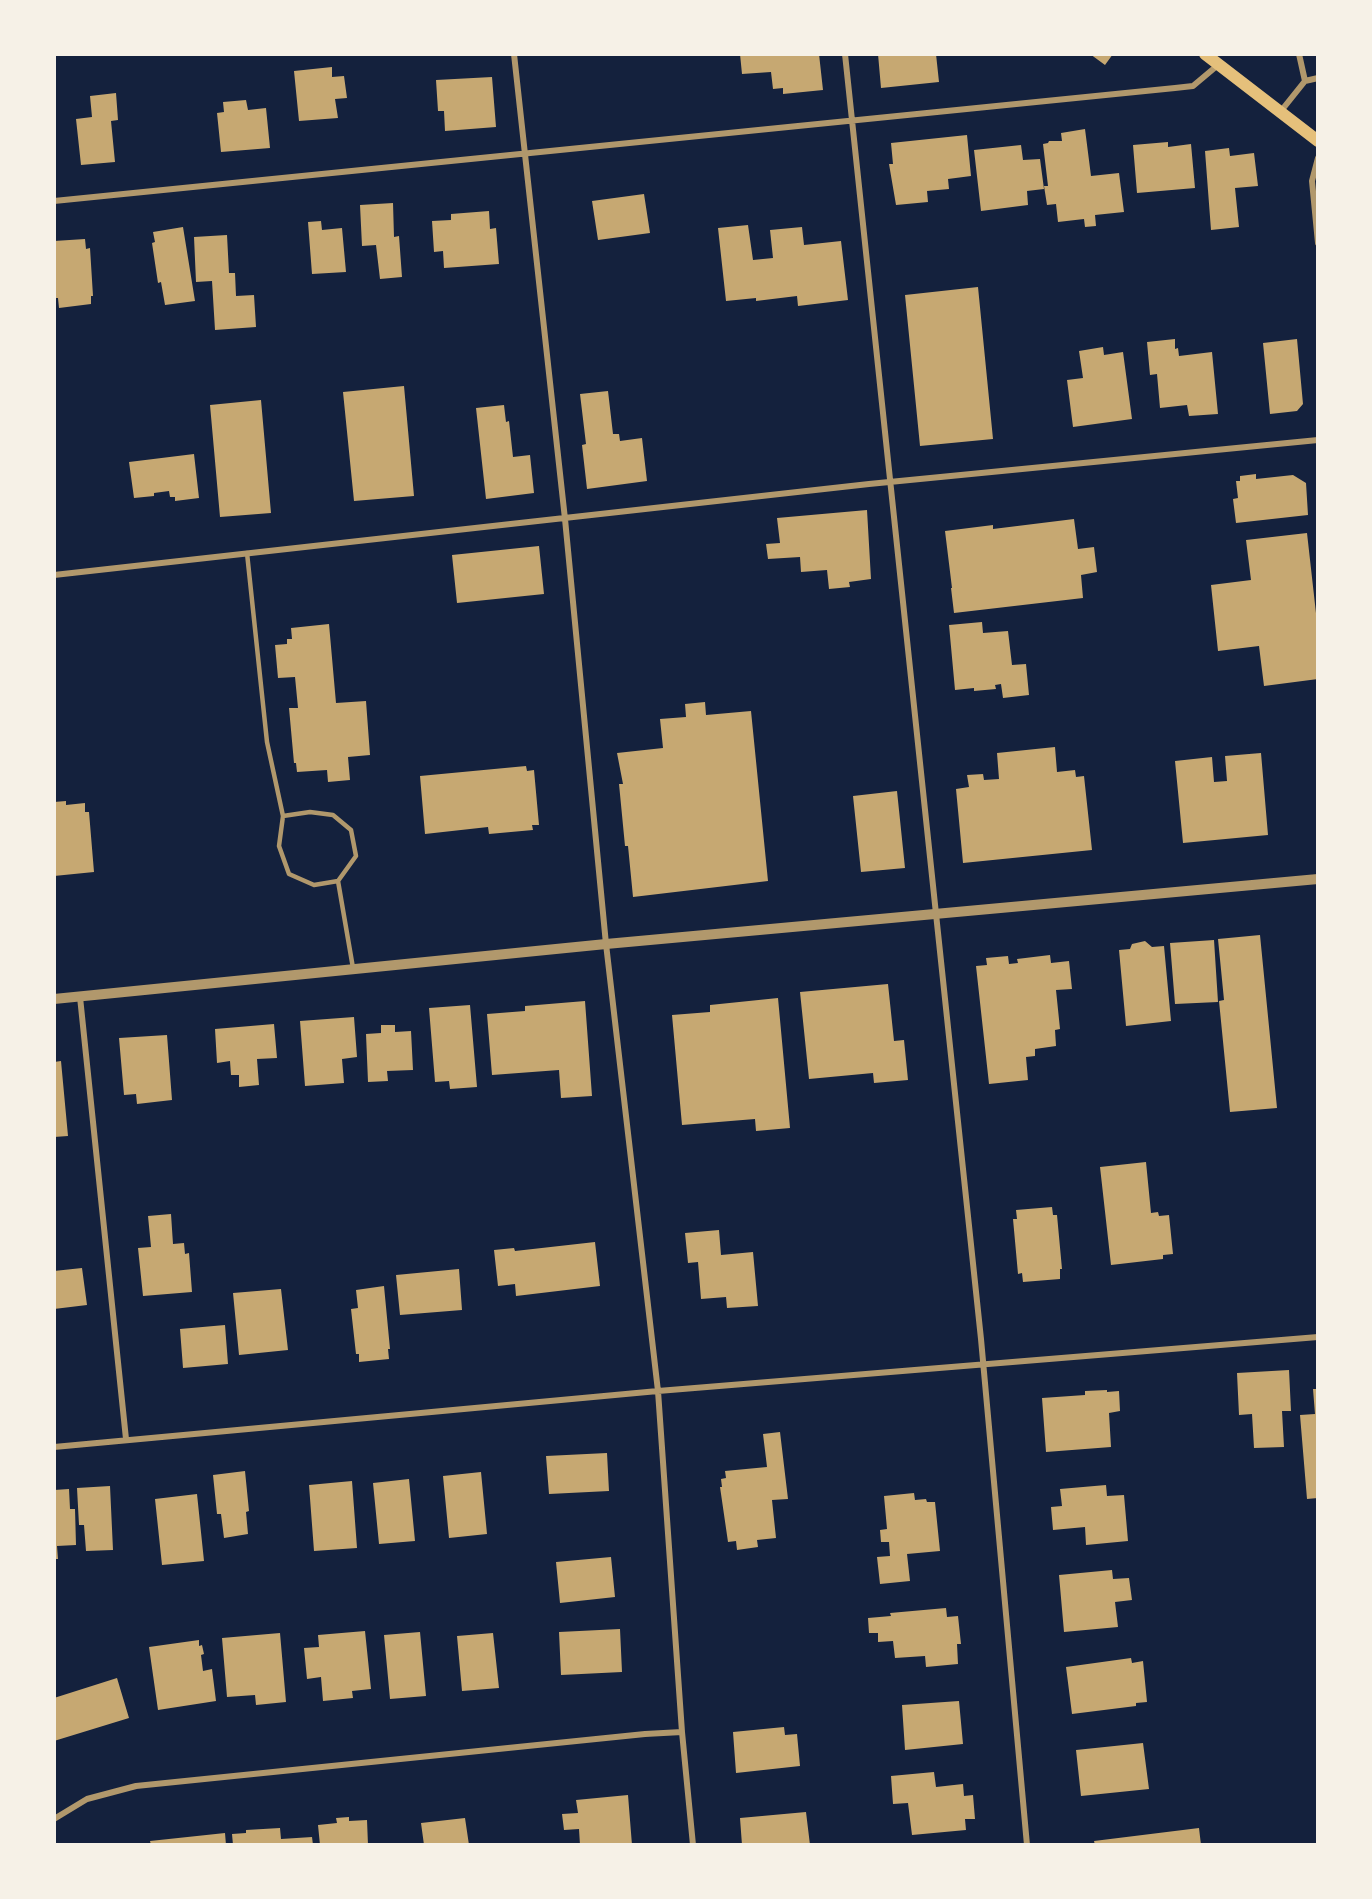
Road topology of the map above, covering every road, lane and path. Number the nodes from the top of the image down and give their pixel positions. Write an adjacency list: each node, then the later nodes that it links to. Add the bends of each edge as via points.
1 (514, 54): 11 (street)
2 (845, 54): 9 (street)
3 (1205, 54): 5 (main road)
4 (1299, 54): 7 (street)
5 (1218, 64): 8 (main road); 9 (street, via 1193,86)
6 (1318, 78): 7 (street)
7 (1305, 81): 8 (street)
8 (1281, 111): 10 (main road)
9 (851, 123): 11 (street); 16 (street)
10 (1318, 141)
11 (524, 153): 13 (street); 17 (street)
12 (1318, 158): 14 (street, via 1312,181)
13 (54, 201)
14 (1318, 243)
15 (1318, 440): 16 (street)
16 (891, 482): 17 (street); 23 (street)
17 (565, 519): 18 (street); 24 (street)
18 (247, 553): 19 (street); 20 (lane, via 267,742)
19 (54, 575)
20 (283, 816): 22 (lane, via 279,846 289,874 314,885); 22 (lane, via 310,812 333,815 351,830 356,856)
21 (1318, 879): 23 (street)
22 (338, 881): 25 (lane)
23 (936, 914): 24 (street); 29 (street)
24 (606, 944): 25 (street); 30 (street)
25 (353, 969): 26 (street)
26 (80, 997): 27 (street); 31 (street)
27 (54, 999)
28 (1318, 1337): 29 (street)
29 (983, 1365): 30 (street); 36 (street)
30 (658, 1391): 31 (street); 33 (street)
31 (126, 1439): 32 (street)
32 (54, 1447)
33 (682, 1732): 34 (street, via 136,1786 87,1799); 35 (street)
34 (54, 1819)
35 (693, 1845)
36 (1028, 1845)

